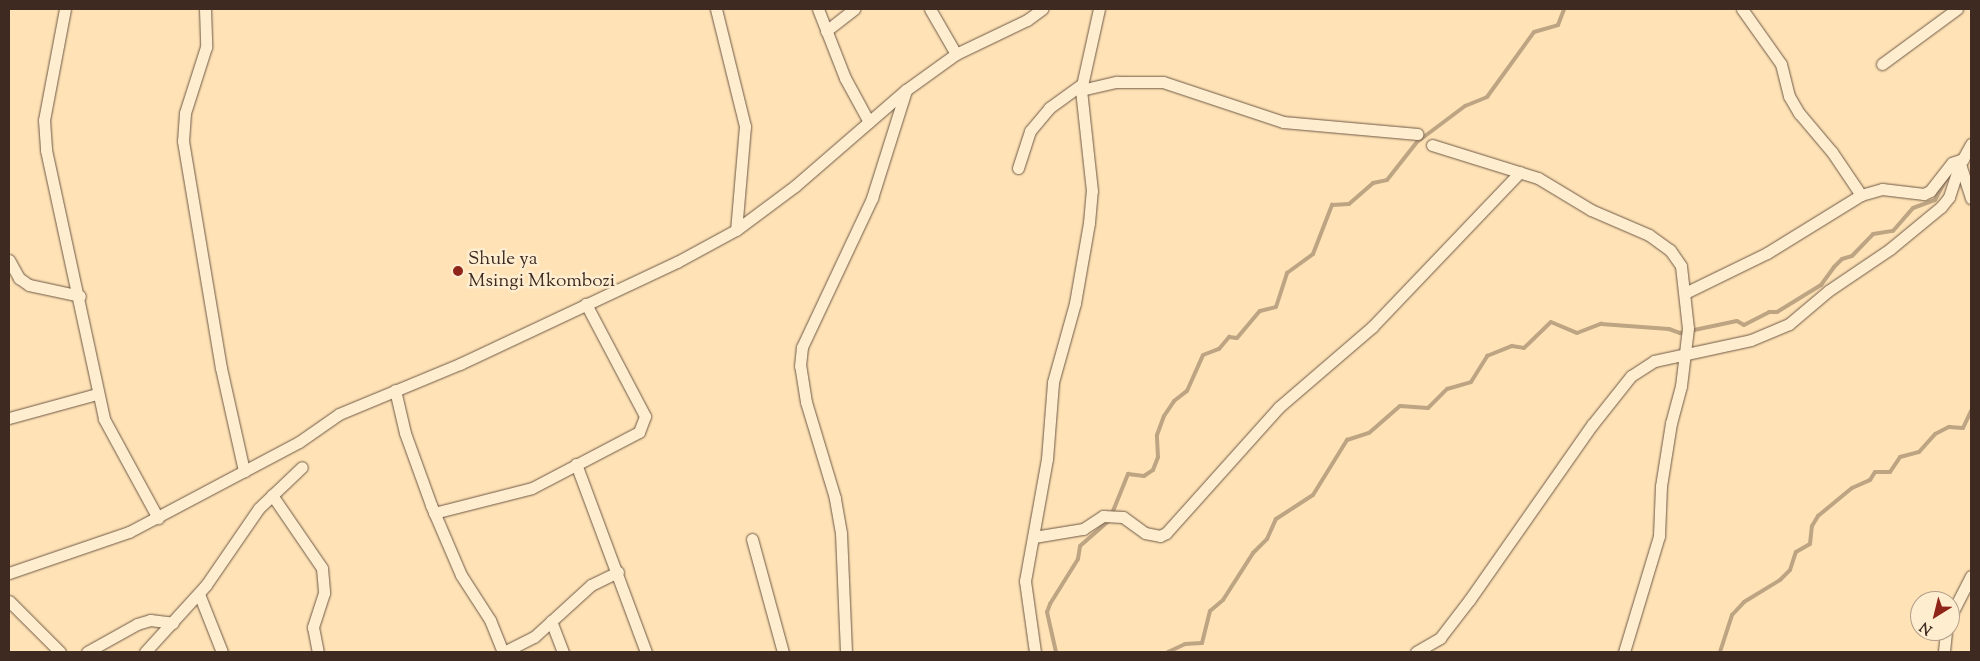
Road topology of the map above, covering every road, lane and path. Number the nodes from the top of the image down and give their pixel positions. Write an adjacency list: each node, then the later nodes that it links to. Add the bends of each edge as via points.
1 (65, 9): 28 (street, via 44,120 50,167)
2 (205, 9): 36 (street, via 206,47 185,113 183,141 221,368)
3 (716, 9): 25 (street, via 745,126)
4 (818, 9): 11 (street)
5 (854, 9): 11 (street)
6 (930, 9): 12 (street)
7 (1042, 9): 12 (street, via 1027,20)
8 (1099, 9): 14 (street)
9 (1742, 9): 23 (street, via 1781,64 1789,96 1798,113 1832,152)
10 (1957, 9): 13 (street)
11 (826, 31): 16 (street, via 845,78)
12 (956, 54): 15 (street)
13 (1882, 64)
14 (1081, 87): 17 (street, via 1117,82 1163,82 1277,121); 21 (street, via 1049,108 1030,131); 40 (street, via 1092,191 1075,303 1052,382 1047,459)
15 (906, 90): 16 (street); 61 (street, via 872,198 802,347 800,366 806,402 835,498 841,533)
16 (869, 122): 25 (street, via 795,186)
17 (1416, 134)
18 (1971, 144): 20 (street)
19 (1432, 145): 22 (street)
20 (1961, 162): 23 (street, via 1952,163 1937,184 1924,194 1882,189); 24 (street); 30 (street, via 1949,197 1941,207 1789,324 1751,340)
21 (1018, 168)
22 (1520, 172): 27 (street, via 1538,178 1591,210 1637,229 1670,250 1681,266); 40 (street, via 1372,327 1280,407 1166,533 1160,536 1145,533 1123,517 1103,516 1083,529)
23 (1861, 195): 27 (street, via 1767,253)
24 (1971, 198)
25 (736, 230): 29 (street, via 677,262)
26 (9, 260): 28 (street, via 19,278 28,285)
27 (1685, 293): 30 (street, via 1688,328)
28 (80, 296): 32 (street)
29 (586, 304): 31 (street, via 460,364); 34 (street, via 645,416 639,432)
30 (1684, 354): 63 (street, via 1654,361 1627,380 1440,638); 64 (street, via 1681,386 1670,423 1661,486 1659,536)
31 (395, 390): 36 (street, via 339,414 299,442); 38 (street, via 405,433)
32 (97, 394): 33 (street); 39 (street, via 104,419)
33 (9, 418)
34 (576, 464): 38 (street, via 532,488); 42 (street)
35 (302, 467): 37 (street)
36 (244, 471): 39 (street)
37 (272, 495): 45 (street, via 238,533); 56 (street, via 322,568 324,593 312,627)
38 (434, 513): 57 (street, via 461,576 490,620)
39 (158, 518): 43 (street, via 129,532)
40 (1034, 537): 62 (street, via 1025,581)
41 (752, 539): 60 (street)
42 (618, 572): 48 (street, via 591,585); 59 (street)
43 (9, 573)
44 (1971, 576): 46 (street)
45 (199, 594): 49 (street); 55 (street)
46 (1960, 597)
47 (9, 601): 51 (street)
48 (551, 621): 57 (street, via 534,637); 58 (street)
49 (173, 623): 53 (street, via 150,620 137,624); 54 (street)
50 (1945, 641): 52 (street)
51 (56, 650)
52 (1944, 651)
53 (86, 652)
54 (145, 652)
55 (222, 652)
56 (318, 652)
57 (504, 652)
58 (563, 652)
59 (646, 652)
60 (783, 652)
61 (846, 652)
62 (1035, 652)
63 (1416, 652)
64 (1624, 652)

